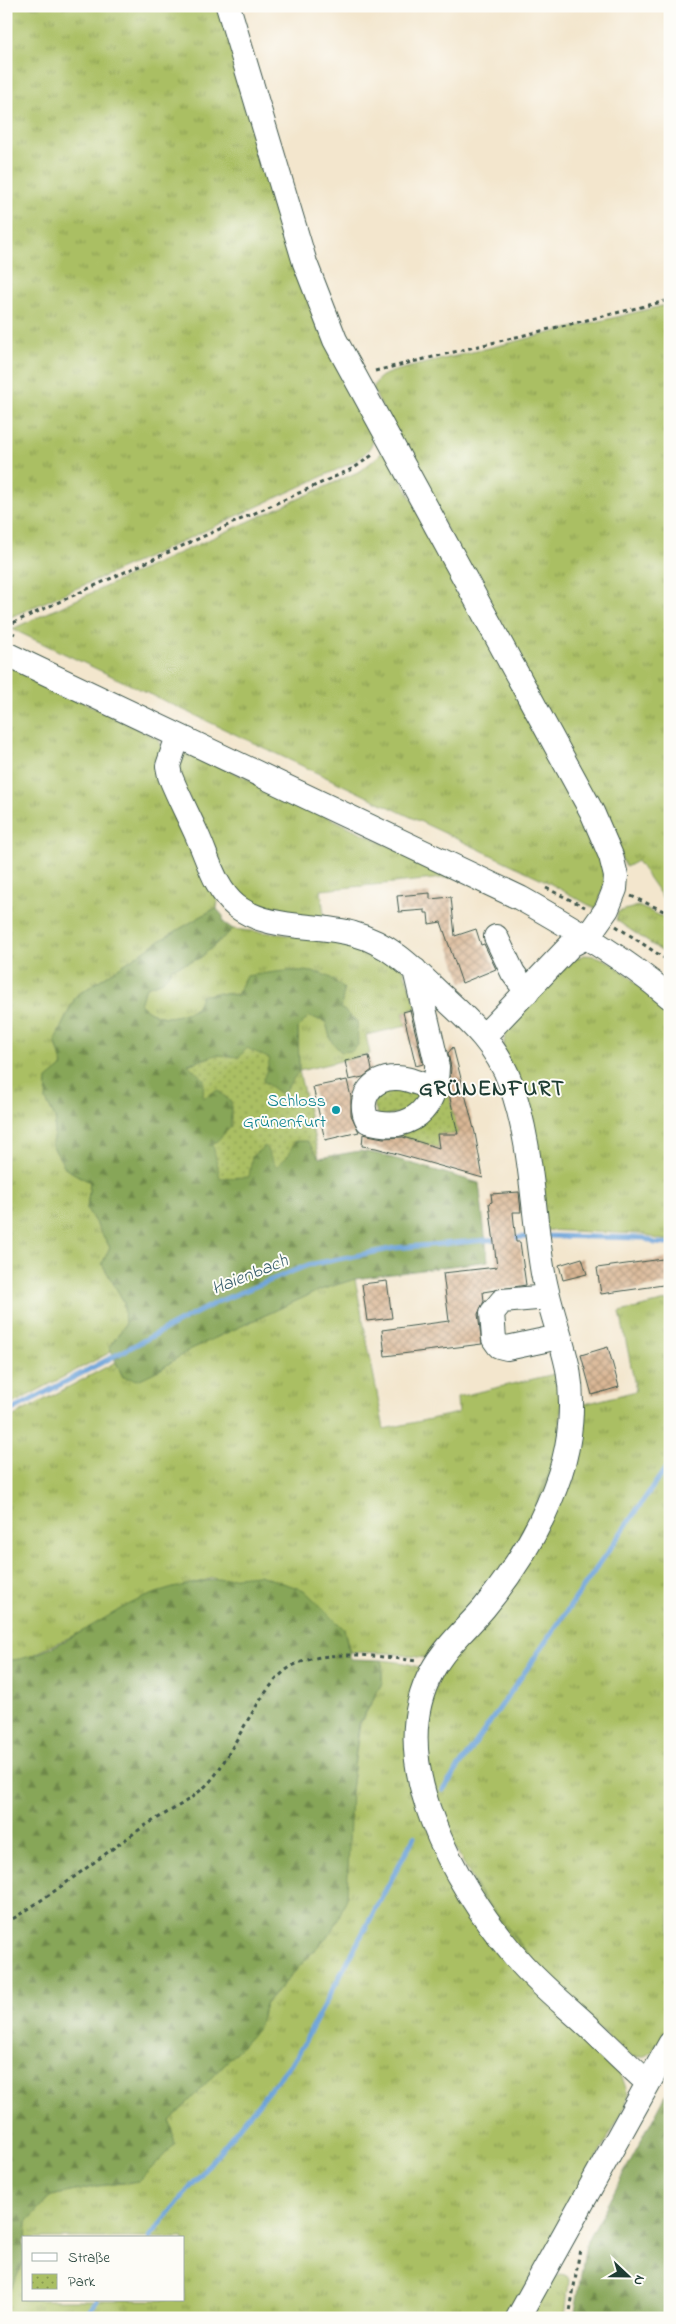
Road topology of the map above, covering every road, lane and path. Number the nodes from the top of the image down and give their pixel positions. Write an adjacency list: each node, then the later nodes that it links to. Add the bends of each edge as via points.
1 (228, 6): 3 (street, via 305,263 335,340)
2 (670, 300): 3 (path, via 380,369)
3 (356, 379): 4 (street)
4 (387, 437): 5 (path, via 361,465); 8 (street, via 592,812 612,856)
5 (6, 626)
6 (6, 654): 7 (street)
7 (178, 736): 12 (street, via 520,898); 14 (street, via 168,766 170,776 218,884 233,904 276,922 358,934)
8 (615, 889): 10 (path); 12 (street, via 605,913)
9 (670, 909): 10 (path)
10 (664, 912): 11 (path)
11 (670, 914)
12 (588, 936): 15 (street, via 571,944); 16 (street)
13 (496, 937): 15 (street, via 512,973)
14 (415, 970): 17 (street); 18 (street)
15 (527, 992): 19 (street)
16 (670, 998)
17 (465, 1016): 18 (street, via 447,1010 436,1014); 19 (street)
18 (429, 1029): 20 (street)
19 (484, 1036): 21 (street, via 502,1063 522,1118)
20 (436, 1072)
21 (548, 1297): 22 (street); 22 (street, via 502,1301 492,1314 494,1339 499,1346 507,1348)
22 (559, 1337): 23 (street, via 568,1371 571,1416 560,1474 546,1509 500,1588)
23 (434, 1666): 24 (path, via 382,1656 318,1658 294,1664 276,1681 216,1774 201,1790); 26 (street, via 418,1710 417,1752 426,1800 444,1849 512,1954)
24 (6, 1923)
25 (670, 2044): 26 (street)
26 (648, 2083): 28 (street)
27 (576, 2271): 29 (path)
28 (518, 2318)
29 (569, 2318)

